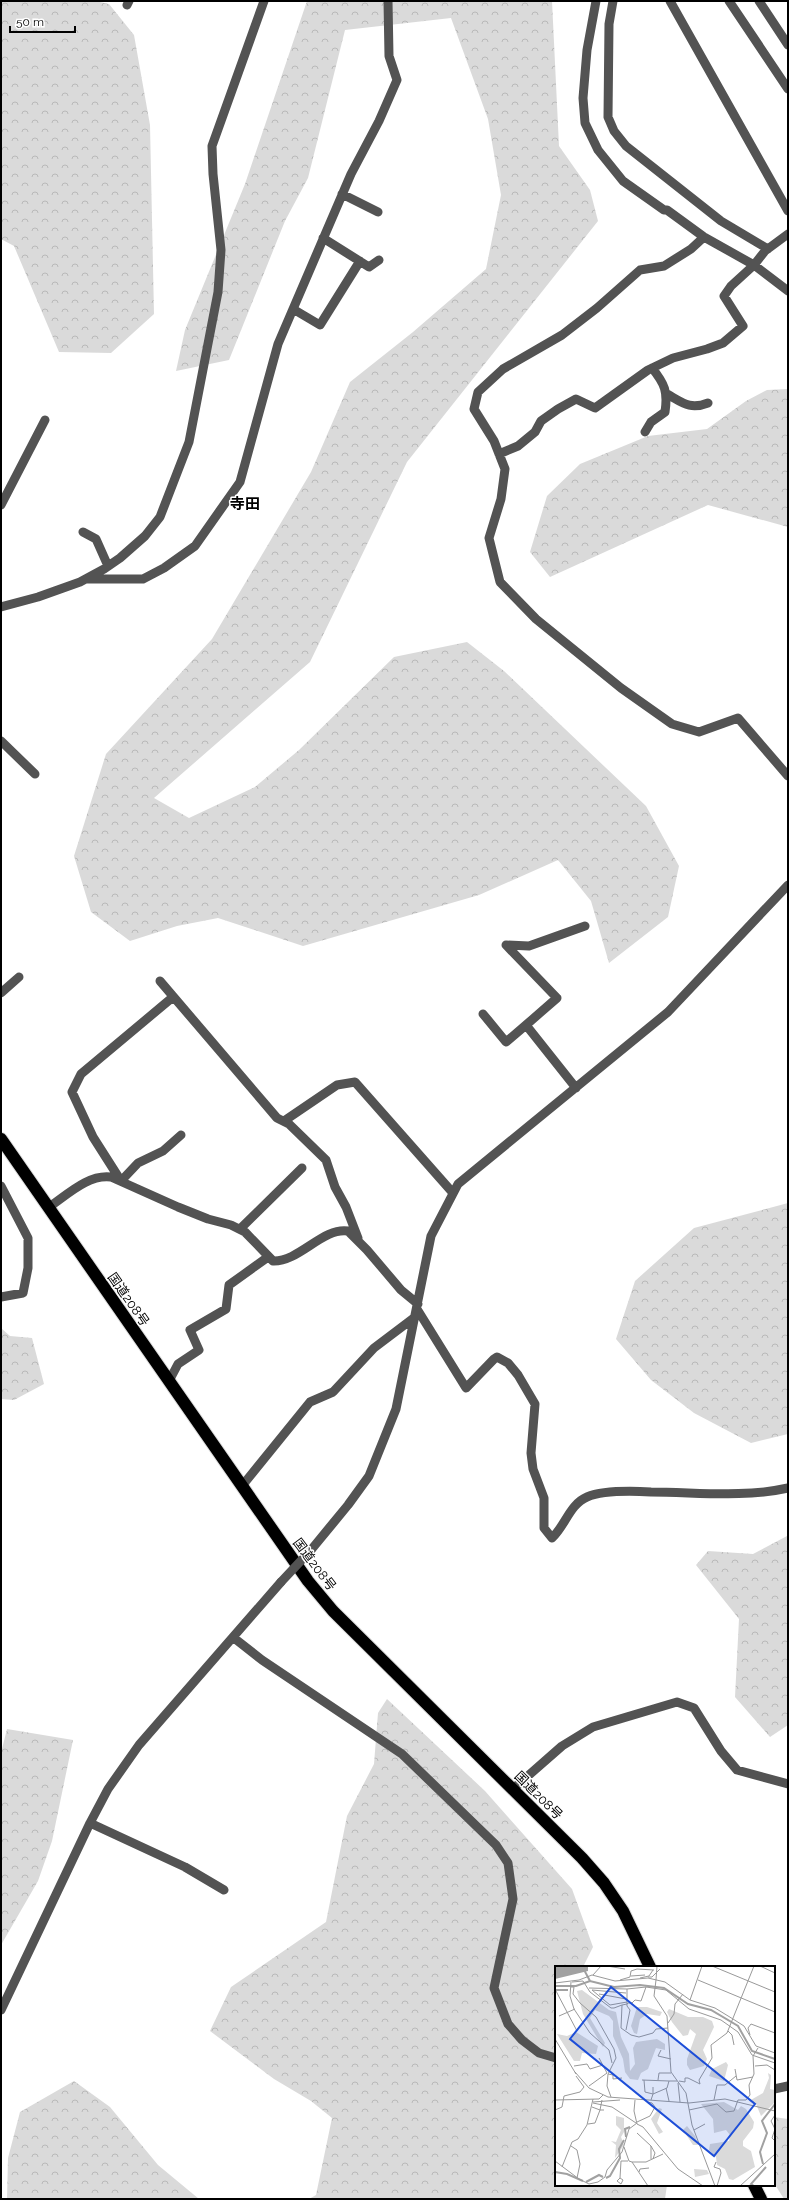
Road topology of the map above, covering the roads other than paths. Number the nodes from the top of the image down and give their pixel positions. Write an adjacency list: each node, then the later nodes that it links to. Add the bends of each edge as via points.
1 (264, 1): 30 (street, via 212,146 221,267 203,379 189,442 160,517 145,536)
2 (388, 1): 10 (street, via 389,56 397,80)
3 (596, 1): 14 (street, via 587,50 583,98 585,123 590,135 598,150 623,181)
4 (612, 1): 16 (street, via 609,24 608,117 614,131 626,146 710,213)
5 (670, 1): 11 (street)
6 (730, 1): 9 (street)
7 (759, 1): 8 (street)
8 (788, 45)
9 (788, 89)
10 (342, 194): 12 (street); 15 (street)
11 (788, 211)
12 (378, 212)
13 (788, 234): 16 (street)
14 (704, 237): 19 (street); 27 (street, via 691,249 664,266 640,270 562,335 503,369 478,392 474,409)
15 (323, 238): 18 (street); 21 (street)
16 (768, 249): 19 (street)
17 (379, 260): 18 (street, via 369,267)
18 (360, 261): 21 (street, via 320,325)
19 (754, 265): 20 (street); 22 (street, via 724,296 743,326 723,342 673,358)
20 (788, 291)
21 (293, 309): 31 (street, via 278,344 240,482 196,546 143,579)
22 (652, 368): 23 (street, via 662,381); 27 (street, via 595,408 576,399 558,408 541,421 535,432 518,446)
23 (667, 394): 24 (street, via 688,406 697,407); 26 (street, via 665,412 651,422)
24 (708, 403)
25 (45, 420): 28 (street)
26 (645, 432)
27 (499, 454): 35 (street, via 505,469 501,499 489,538 500,582 536,619 621,688 672,724 700,732 738,718)
28 (1, 503)
29 (83, 532): 30 (street, via 96,539)
30 (108, 566): 31 (street)
31 (85, 579): 32 (street, via 38,597)
32 (1, 607)
33 (1, 741): 34 (street)
34 (35, 774)
35 (788, 776)
36 (788, 885): 44 (street, via 668,1012)
37 (585, 926): 43 (street, via 529,946 506,945 557,998)
38 (19, 977): 40 (street)
39 (160, 981): 41 (street)
40 (1, 993)
41 (173, 997): 45 (street, via 277,1118); 49 (street, via 81,1074 72,1092 93,1137)
42 (483, 1014): 43 (street, via 506,1042)
43 (526, 1025): 44 (street)
44 (576, 1088): 51 (street, via 458,1184)
45 (284, 1121): 51 (street, via 337,1085 356,1082); 54 (street, via 326,1160 334,1187 346,1207)
46 (181, 1135): 49 (street, via 163,1151 138,1163)
47 (1, 1139): 52 (highway, 国道208号)
48 (302, 1168): 53 (street)
49 (121, 1181): 52 (street, via 102,1176 96,1178); 53 (street, via 178,1207)
50 (1, 1186): 56 (street, via 28,1238 28,1268 23,1293)
51 (453, 1193): 57 (street, via 431,1236)
52 (49, 1207): 58 (highway, 国道208号)
53 (240, 1229): 55 (street)
54 (358, 1240): 55 (street, via 352,1233 343,1230 280,1262); 57 (street)
55 (268, 1257): 58 (street, via 229,1285 226,1309 190,1330 199,1350 178,1364)
56 (1, 1297)
57 (417, 1310): 59 (street, via 374,1348 333,1392 310,1402); 60 (street, via 466,1388 497,1358 508,1364 527,1388 534,1404 531,1453 533,1469 544,1498 544,1528 552,1538 560,1531 575,1505 587,1497 629,1491 764,1493); 61 (street, bridge, via 396,1409 369,1476 348,1505)
58 (169, 1381): 59 (highway, 国道208号)
59 (242, 1486): 63 (highway, 国道208号, via 308,1581 333,1611)
60 (788, 1488)
61 (234, 1638): 64 (street, via 139,1746 108,1789); 68 (street, via 262,1660 402,1754 496,1845 508,1863 513,1899 494,1988 508,2024 522,2040 539,2053)
62 (788, 1784): 63 (street, via 737,1770 721,1751 694,1708 677,1702 593,1727 562,1746)
63 (513, 1789): 66 (highway, 国道208号, via 604,1883 623,1910)
64 (90, 1824): 65 (street, via 185,1867); 67 (street)
65 (224, 1890)
66 (650, 1966)
67 (1, 2010)
68 (555, 2058)
69 (788, 2086): 70 (street)
70 (775, 2088)
71 (754, 2186): 72 (highway)
72 (761, 2199)

